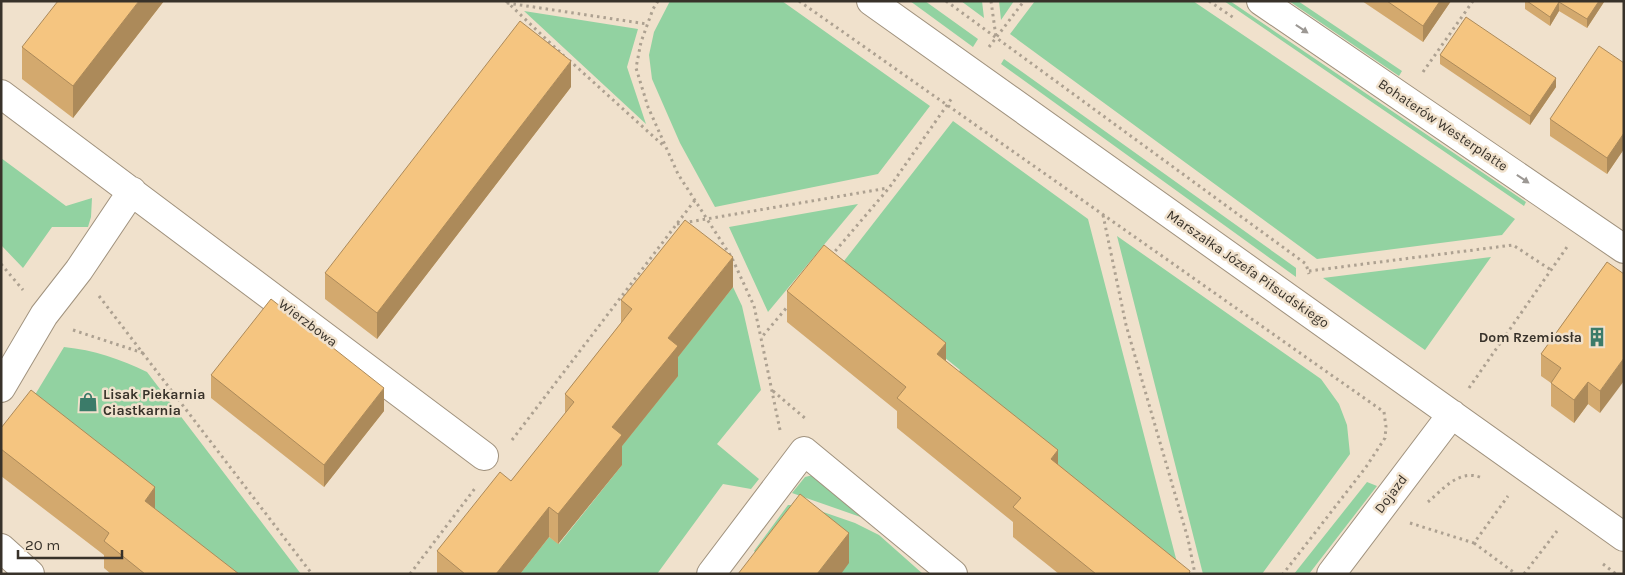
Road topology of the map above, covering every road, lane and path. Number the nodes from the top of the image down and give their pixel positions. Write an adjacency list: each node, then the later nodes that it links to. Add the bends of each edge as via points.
1 (658, 1): 10 (path)
2 (799, 1): 15 (path)
3 (871, 1): 12 (street, Marszałka Józefa Piłsudskiego)
4 (946, 1): 11 (path)
5 (991, 1): 11 (path)
6 (1024, 1): 11 (path)
7 (1261, 1): 24 (street, Bohaterów Westerplatte, one-way to 24)
8 (1473, 1): 13 (path)
9 (506, 2): 10 (path); 16 (path)
10 (647, 24): 16 (path, via 636,68 648,107)
11 (996, 38): 12 (path); 26 (path)
12 (971, 73): 15 (path); 35 (street, Marszałka Józefa Piłsudskiego)
13 (1422, 73)
14 (1, 94): 18 (street, Wierzbowa)
15 (947, 105): 17 (path); 20 (path)
16 (667, 149): 19 (path)
17 (888, 188): 21 (path); 25 (path)
18 (132, 191): 27 (street); 37 (street, Wierzbowa)
19 (695, 200): 21 (path); 22 (path)
20 (1103, 215): 54 (path, via 1126,325 1188,539); 55 (path, via 1384,412 1385,438)
21 (707, 219): 22 (path); 32 (path, via 732,258 754,306)
22 (677, 224): 36 (path)
23 (1568, 244): 28 (path)
24 (1624, 248)
25 (825, 263)
26 (1306, 264)
27 (79, 270): 33 (path); 34 (street, via 44,315)
28 (1551, 270): 29 (path, via 1513,245); 35 (path)
29 (1309, 271)
30 (793, 301): 32 (path)
31 (65, 333): 33 (path, via 73,330)
32 (761, 338): 38 (path, via 780,424)
33 (143, 353): 50 (path)
34 (1, 388)
35 (1458, 404): 46 (street, Marszałka Józefa Piłsudskiego); 56 (street, Dojazd)
36 (511, 442)
37 (483, 468): 51 (path)
38 (783, 477): 52 (street); 53 (street, via 804,451)
39 (1488, 482): 43 (path, via 1472,474 1454,479)
40 (1502, 492): 41 (path)
41 (1508, 496): 42 (path); 47 (path)
42 (1515, 501)
43 (1421, 508)
44 (1409, 522): 47 (path)
45 (1557, 531): 58 (path)
46 (1624, 537)
47 (1474, 542): 57 (path)
48 (1, 548): 49 (street)
49 (30, 574)
50 (312, 574)
51 (410, 574)
52 (711, 574)
53 (953, 574)
54 (1195, 574)
55 (1282, 574)
56 (1331, 574)
57 (1516, 574)
58 (1524, 574)

